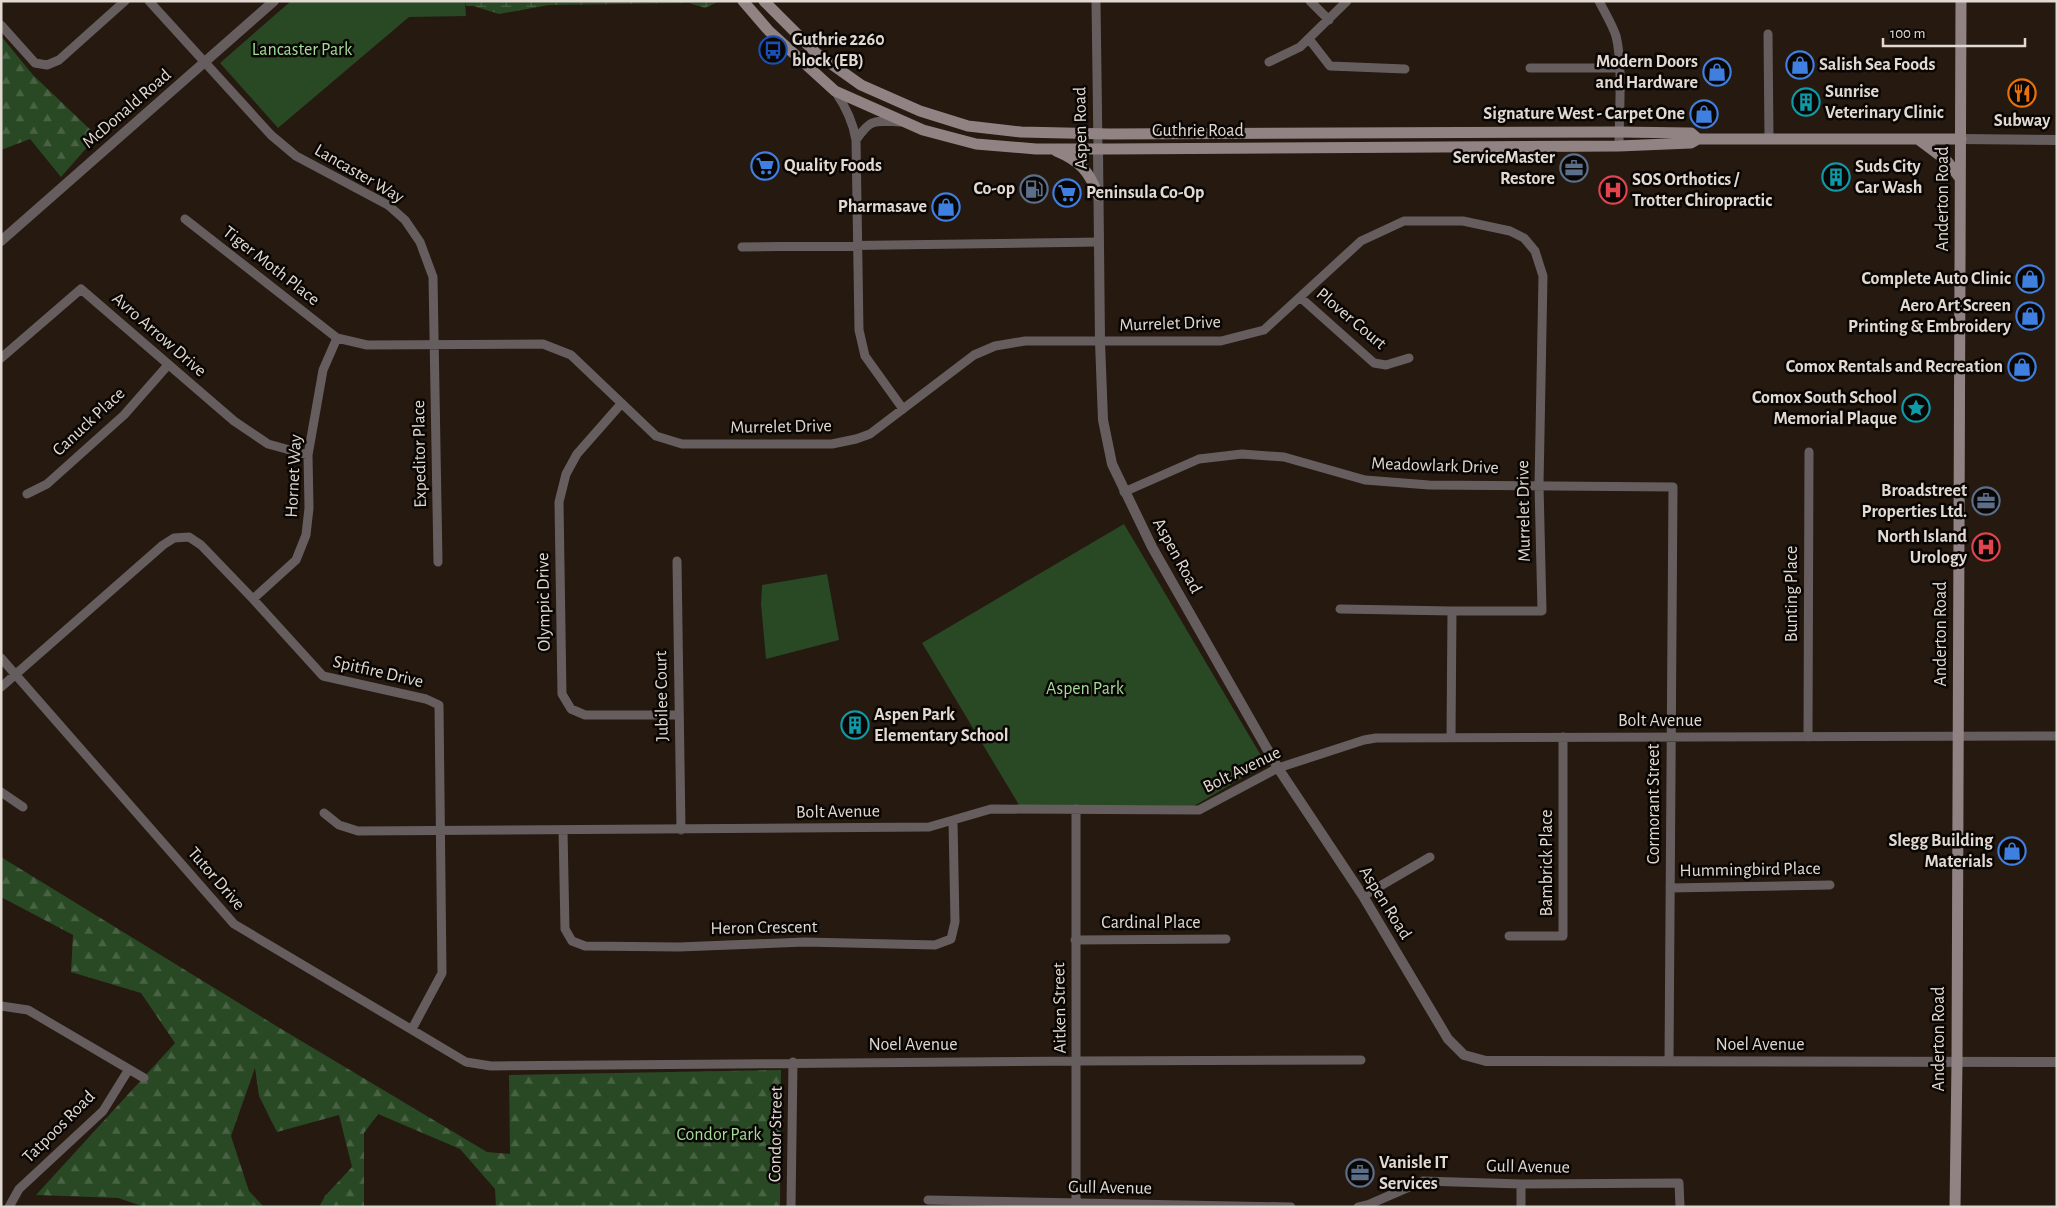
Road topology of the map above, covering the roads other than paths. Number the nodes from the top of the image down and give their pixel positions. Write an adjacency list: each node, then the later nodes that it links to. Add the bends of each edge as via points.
1 (125, 1): 12 (street, via 59,60 47,64 36,62)
2 (149, 1): 15 (street, Lancaster Way)
3 (274, 1): 15 (street, McDonald Road)
4 (743, 1): 20 (main road, Guthrie Road, via 769,31)
5 (764, 1): 23 (main road, Guthrie Road, via 816,53 861,85 920,111 968,126 1021,132)
6 (1096, 1): 23 (street, Aspen Road)
7 (1310, 1): 11 (street)
8 (1347, 1): 11 (street)
9 (1599, 1): 18 (street, via 1616,38)
10 (1962, 1): 27 (main road, Anderton Road)
11 (1329, 20): 14 (street)
12 (1, 25)
13 (1768, 34): 25 (street)
14 (1309, 39): 16 (street, via 1300,48); 19 (street, via 1330,66)
15 (205, 62): 36 (street, McDonald Road); 43 (street, Lancaster Way, via 271,135 296,156 388,206 405,220 420,242 433,277)
16 (1269, 62)
17 (1530, 68): 18 (street)
18 (1619, 68): 22 (street)
19 (1405, 69)
20 (835, 91): 21 (main road, Guthrie Road); 28 (street, via 848,109)
21 (903, 122): 28 (street, via 871,123); 31 (main road, Guthrie Road, via 976,144)
22 (1619, 132): 23 (main road, Guthrie Road); 24 (main road, Guthrie Road, via 1690,134); 30 (street)
23 (1098, 133): 32 (street, Aspen Road)
24 (1698, 139): 25 (main road, Guthrie Road); 30 (main road, Guthrie Road, via 1691,143)
25 (1769, 139): 26 (main road, Guthrie Road)
26 (1918, 139): 27 (main road, Guthrie Road); 33 (main road, via 1946,160)
27 (1960, 139): 29 (street, Guthrie Road); 33 (main road, Anderton Road)
28 (856, 140): 38 (street)
29 (2057, 140)
30 (1619, 146): 32 (main road, Guthrie Road)
31 (1050, 149): 32 (main road, Guthrie Road); 34 (main road, via 1080,164 1092,179)
32 (1098, 149): 34 (street, Aspen Road)
33 (1960, 178): 64 (main road, Anderton Road)
34 (1098, 196): 37 (street, Aspen Road)
35 (185, 219): 41 (street, Tiger Moth Place)
36 (1, 241)
37 (1099, 242): 38 (street); 42 (street, Aspen Road)
38 (857, 246): 39 (street); 48 (street, via 859,330 865,356)
39 (742, 248)
40 (1301, 298): 42 (street, Murrelet Drive, via 1264,330 1220,341); 45 (street, Plover Court, via 1374,363 1386,365); 52 (street, Murrelet Drive, via 1361,241 1404,221 1463,220 1494,226 1524,238 1536,251 1543,276)
41 (337, 338): 43 (street, Murrelet Drive, via 367,345); 50 (street, Hornet Way, via 322,370)
42 (1100, 342): 48 (street, Murrelet Drive, via 1025,341 995,346 974,354); 53 (street, Aspen Road, via 1103,420 1112,464)
43 (434, 345): 47 (street, Murrelet Drive, via 543,344 570,355); 55 (street, Expeditor Place)
44 (1, 358): 46 (street, Avro Arrow Drive, via 81,289)
45 (1410, 358)
46 (168, 365): 50 (street, Avro Arrow Drive, via 234,421 268,444); 54 (street, Canuck Place, via 124,415 47,484)
47 (621, 404): 48 (street, Murrelet Drive, via 656,436 682,444 732,445 832,444 856,439 870,434); 63 (street, Olympic Drive, via 577,454 566,474 559,502 562,694 571,709 586,715)
48 (903, 409)
49 (1809, 452): 69 (street, Bunting Place)
50 (308, 455): 57 (street, Hornet Way, via 306,535 296,560)
51 (1669, 484): 52 (street, Meadowlark Drive); 68 (street, Cormorant Street)
52 (1539, 485): 53 (street, Meadowlark Drive, via 1429,485 1364,480 1284,456 1242,454 1199,459); 59 (street, Murrelet Drive, via 1542,610)
53 (1124, 492): 70 (street, Aspen Road)
54 (27, 494)
55 (438, 562)
56 (677, 562): 63 (street, Jubilee Court)
57 (253, 599): 61 (street, Spitfire Drive, via 201,545 189,537 174,538); 78 (street, Spitfire Drive, via 323,676 426,699 439,705)
58 (1340, 608): 59 (street)
59 (1452, 611): 66 (street)
60 (1, 658): 61 (street)
61 (16, 674): 62 (street, Spitfire Drive); 87 (street, Tutor Drive, via 234,924)
62 (1, 687)
63 (678, 715): 77 (street, Jubilee Court)
64 (1958, 736): 65 (street, Bolt Avenue); 69 (street, Bolt Avenue); 94 (main road, Anderton Road)
65 (2057, 736)
66 (1451, 737): 67 (street, Bolt Avenue); 70 (street, Bolt Avenue, via 1364,740)
67 (1563, 737): 68 (street, Bolt Avenue); 83 (street, Bambrick Place, via 1563,936)
68 (1671, 737): 69 (street, Bolt Avenue); 81 (street, Cormorant Street)
69 (1808, 737)
70 (1278, 768): 73 (street, Bolt Avenue, via 1199,810); 82 (street, Aspen Road)
71 (1, 792): 72 (street)
72 (23, 807)
73 (1076, 809): 75 (street, Bolt Avenue, via 991,809); 85 (street, Aitken Street)
74 (324, 813): 78 (street, Bolt Avenue, via 339,825 358,831)
75 (953, 821): 76 (street, Heron Crescent, via 955,922 951,939 934,945 805,942 679,947 585,946 572,940 565,929); 77 (street, Bolt Avenue, via 929,827)
76 (563, 830): 77 (street, Bolt Avenue); 78 (street, Bolt Avenue)
77 (682, 830)
78 (442, 831): 87 (street, Spitfire Drive, via 442,973)
79 (1430, 857): 82 (street)
80 (1830, 885): 81 (street, Hummingbird Place)
81 (1670, 888): 91 (street, Cormorant Street)
82 (1364, 896): 88 (street, Aspen Road, via 1448,1039)
83 (1509, 936)
84 (1226, 939): 85 (street, Cardinal Place)
85 (1076, 940): 89 (street, Aitken Street)
86 (1, 1006): 96 (street, via 28,1010)
87 (412, 1029): 92 (street, Tutor Drive)
88 (1464, 1055): 91 (street, Noel Avenue, via 1486,1062)
89 (1077, 1060): 90 (street, Noel Avenue); 93 (street, Noel Avenue); 100 (street, Aitken Street)
90 (1361, 1060)
91 (1669, 1061): 94 (street, Noel Avenue)
92 (466, 1062): 93 (street, Noel Avenue, via 491,1066)
93 (793, 1062): 102 (street, Condor Street)
94 (1957, 1062): 95 (street, Noel Avenue); 107 (main road, Anderton Road)
95 (2057, 1062)
96 (129, 1069): 97 (street); 101 (street, Tatpoos Road, via 103,1111 18,1189)
97 (144, 1078)
98 (1521, 1184): 104 (street, Gull Avenue, via 1423,1181); 105 (street); 106 (street, Gull Avenue, via 1680,1183)
99 (928, 1200): 100 (street, Gull Avenue)
100 (1076, 1205): 103 (street, Gull Avenue)
101 (9, 1207)
102 (791, 1207)
103 (1291, 1207)
104 (1358, 1207)
105 (1521, 1207)
106 (1680, 1207)
107 (1955, 1207)

